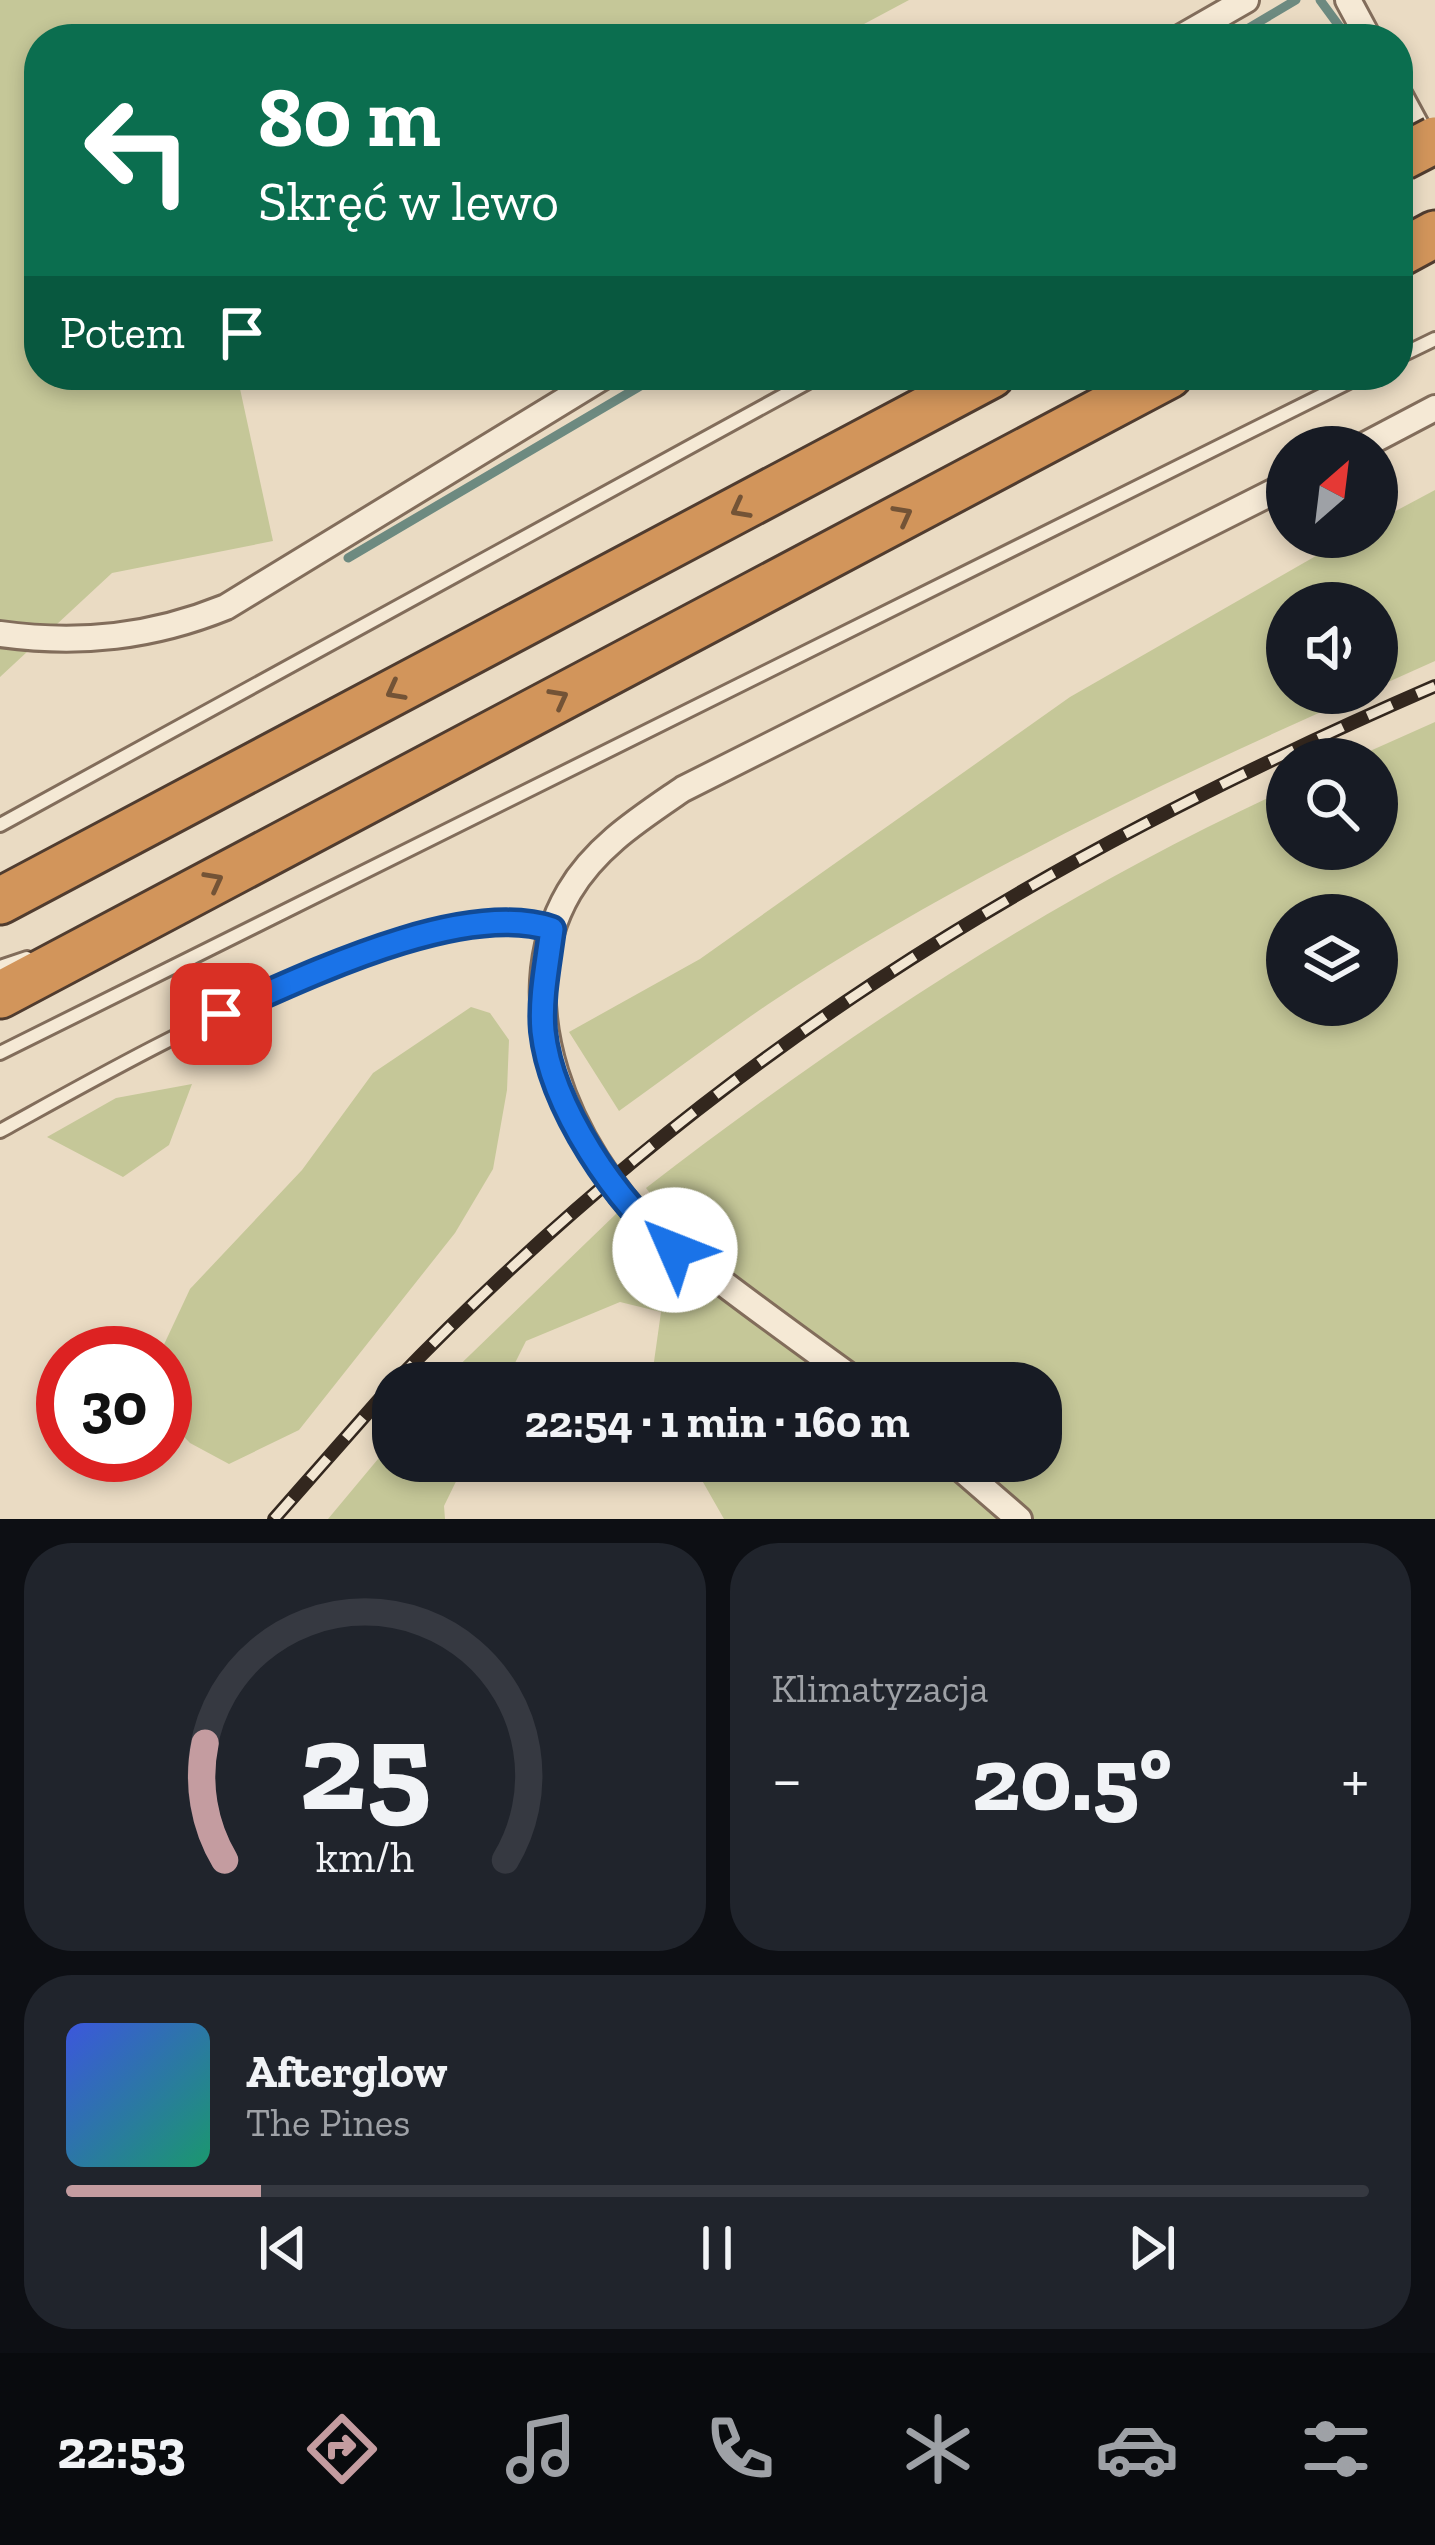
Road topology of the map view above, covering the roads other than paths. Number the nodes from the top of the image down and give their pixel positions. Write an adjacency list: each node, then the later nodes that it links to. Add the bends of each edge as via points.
1 (1246, 0): 2 (street)
2 (1204, 24)
3 (581, 390): 11 (street, via 226,607 128,636)
4 (794, 390): 12 (lane)
5 (964, 390): 13 (highway, one-way to 13, via 102,847)
6 (1140, 390): 14 (highway, one-way to 6)
7 (1333, 390): 18 (lane)
8 (1435, 408): 9 (street)
9 (1398, 428)
10 (1266, 496): 15 (street, via 683,789 614,836 570,890)
11 (2, 640)
12 (0, 826)
13 (9, 907)
14 (143, 919): 16 (lane); 17 (highway)
15 (552, 929): 19 (lane, via 462,923 298,979 182,1031); 20 (street, via 543,1032 569,1110 608,1179 663,1241)
16 (0, 967)
17 (0, 995)
18 (0, 1053)
19 (0, 1131)
20 (830, 1362)
21 (976, 1482): 22 (street)
22 (1018, 1519)

